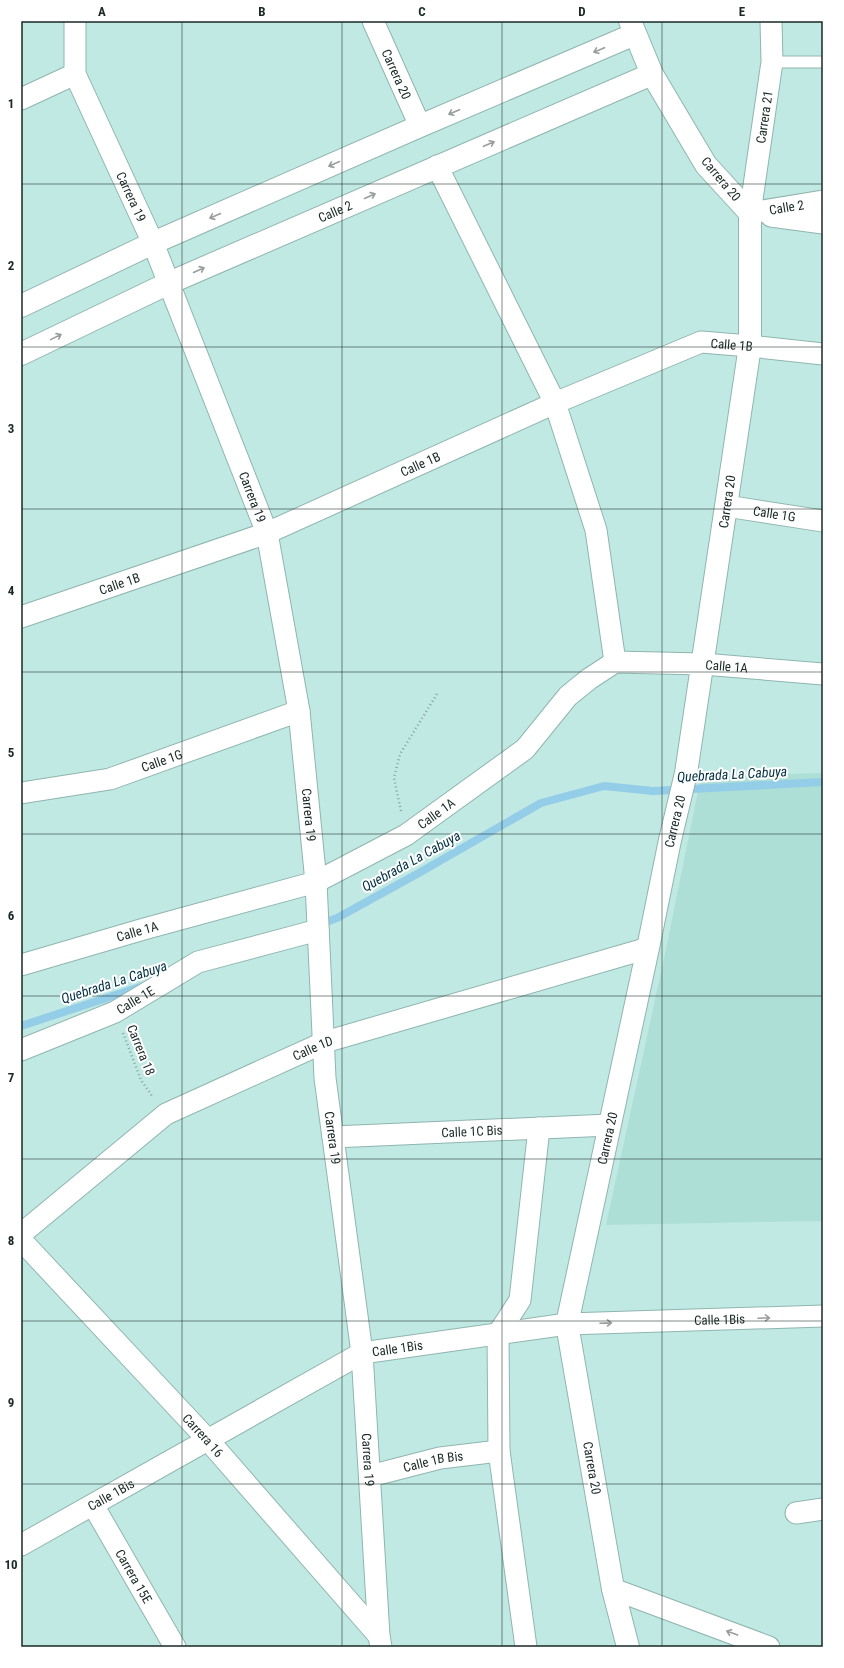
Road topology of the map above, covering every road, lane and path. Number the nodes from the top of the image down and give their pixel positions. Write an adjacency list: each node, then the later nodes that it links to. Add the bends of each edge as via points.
1 (75, 21): 7 (street, Carrera 19)
2 (373, 21): 10 (street, Carrera 20)
3 (771, 21): 5 (street, Carrera 21)
4 (632, 28): 8 (street, Carrera 20); 10 (street, one-way to 10)
5 (772, 62): 6 (lane); 13 (street, Carrera 21)
6 (823, 62)
7 (76, 74): 9 (street); 15 (street, Carrera 19)
8 (652, 74): 11 (street, Calle 2, one-way to 8); 13 (street, Carrera 20, via 706,165)
9 (21, 99)
10 (420, 126): 15 (street, one-way to 15)
11 (437, 166): 16 (street, Calle 2, one-way to 11); 21 (street)
12 (823, 201): 13 (street, Calle 2)
13 (750, 213): 14 (street); 18 (street, Carrera 20)
14 (823, 223)
15 (153, 243): 16 (street, Carrera 19); 17 (street)
16 (169, 283): 19 (street, Calle 2, one-way to 16); 24 (street, Carrera 19)
17 (21, 306)
18 (750, 346): 20 (street, Calle 1B); 21 (street, Calle 1B, via 701,342); 22 (street, Carrera 20)
19 (21, 354)
20 (823, 354)
21 (555, 403): 24 (street, Calle 1B); 26 (street, via 596,530)
22 (726, 506): 23 (street, Calle 1G); 27 (street, Carrera 20)
23 (823, 521)
24 (268, 533): 25 (street, Calle 1B); 30 (street, Carrera 19)
25 (21, 616)
26 (615, 662): 27 (street, Calle 1A); 32 (street, Calle 1A, via 568,696 525,749)
27 (704, 664): 28 (street, Calle 1A); 35 (street, Carrera 20, via 686,773)
28 (823, 674)
29 (438, 694): 32 (path, via 400,754 394,778)
30 (299, 711): 31 (street, Calle 1G, via 110,779); 33 (street, Carrera 19)
31 (21, 793)
32 (406, 835): 33 (street, Calle 1A)
33 (316, 882): 34 (street, Carrera 19); 36 (street, Calle 1A)
34 (318, 930): 37 (street, Calle 1E, via 198,962); 38 (street, Carrera 19)
35 (648, 948): 38 (street, Calle 1D); 41 (street, Carrera 20)
36 (21, 965)
37 (115, 1012): 39 (street, Calle 1E); 40 (path, Carrera 18, via 141,1080)
38 (324, 1042): 40 (street, Calle 1D); 43 (street, Carrera 19)
39 (21, 1050)
40 (166, 1114): 44 (street, Calle 1D)
41 (609, 1125): 42 (street, Calle 1C Bis); 47 (street, Carrera 20)
42 (539, 1128): 43 (street, Calle 1C Bis); 48 (street, via 520,1300)
43 (334, 1137): 49 (street, Carrera 19)
44 (21, 1234)
45 (21, 1240): 50 (street, Carrera 16)
46 (823, 1316): 47 (street, Calle 1Bis, one-way to 46)
47 (567, 1324): 48 (street, Calle 1Bis); 57 (street, Carrera 20)
48 (498, 1334): 49 (street, Calle 1Bis); 51 (street)
49 (362, 1353): 50 (street, Calle 1Bis); 52 (street, Carrera 19)
50 (208, 1440): 53 (street, Calle 1Bis); 58 (street, Carrera 16)
51 (499, 1451): 52 (street, Calle 1B Bis, via 440,1458); 60 (street)
52 (370, 1476): 58 (street, Carrera 19)
53 (93, 1504): 56 (street, Calle 1Bis); 59 (street, Carrera 15E)
54 (823, 1509): 55 (street)
55 (796, 1513)
56 (21, 1545)
57 (612, 1589): 61 (street, Carrera 20); 62 (street, one-way to 57)
58 (380, 1642)
59 (176, 1647)
60 (526, 1647)
61 (628, 1647)
62 (769, 1647)

